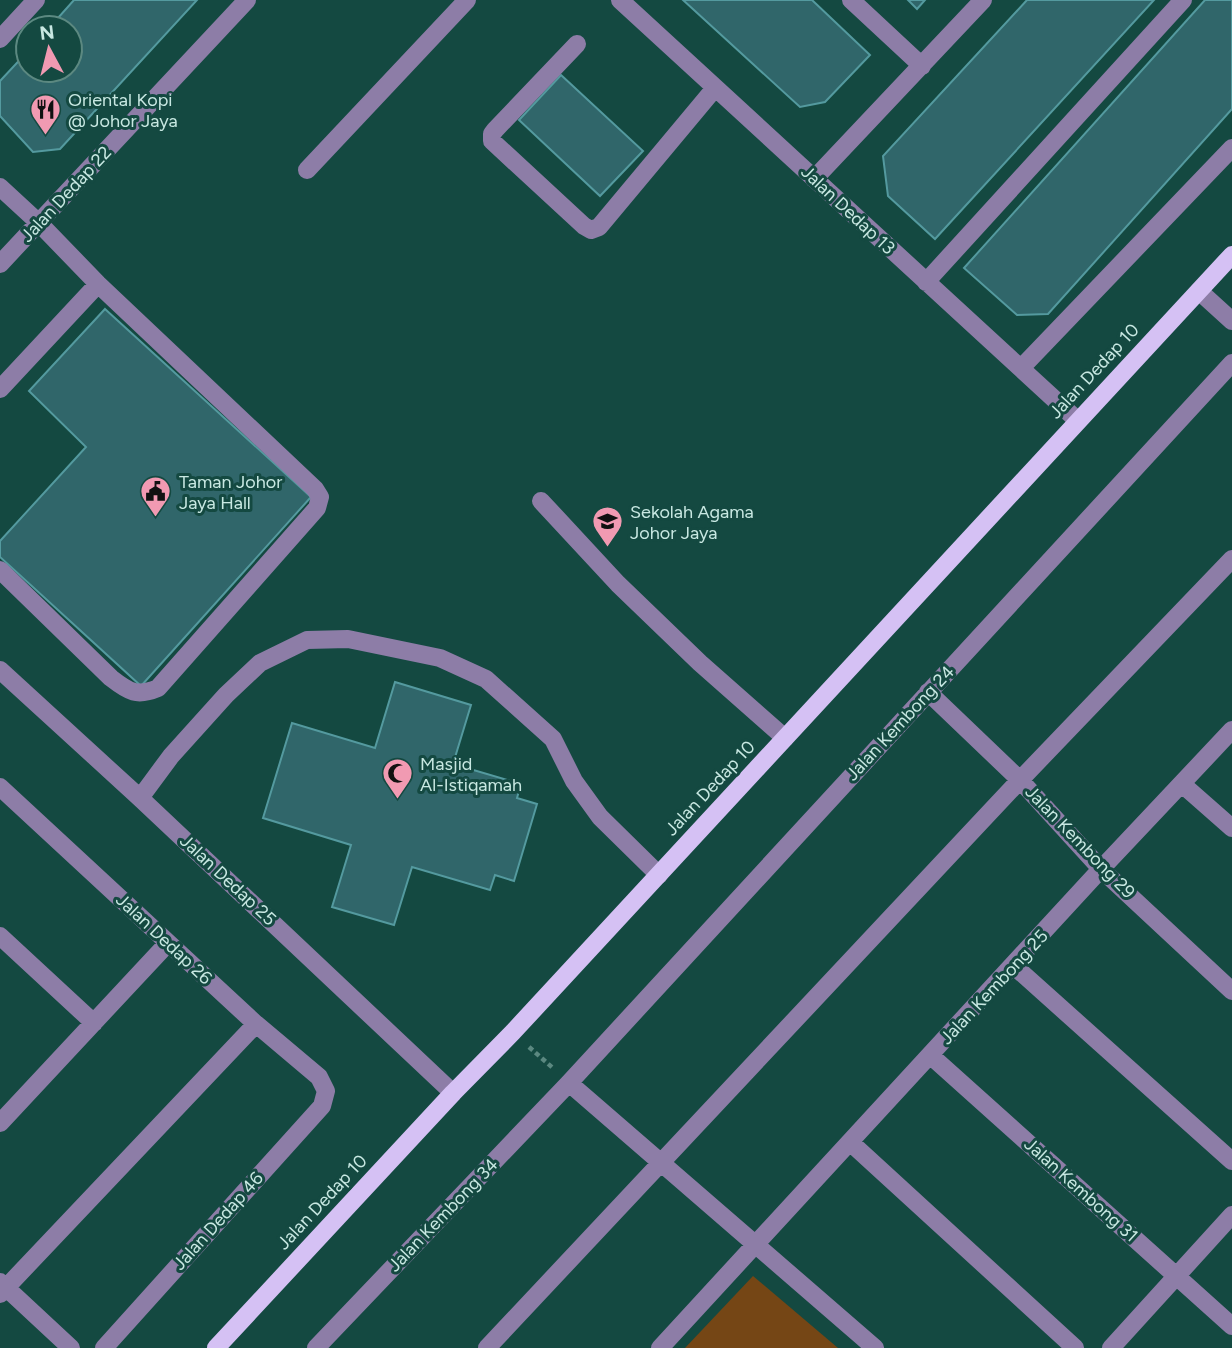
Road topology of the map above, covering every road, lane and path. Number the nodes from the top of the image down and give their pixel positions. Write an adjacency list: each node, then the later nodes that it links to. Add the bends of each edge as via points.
1 (36, 0): 8 (street)
2 (247, 0): 16 (street, Jalan Dedap 22)
3 (467, 0): 13 (street)
4 (620, 0): 11 (street, Jalan Dedap 13)
5 (851, 0): 10 (street)
6 (983, 0): 10 (street)
7 (1183, 0): 19 (street)
8 (0, 39)
9 (577, 44): 11 (street, via 495,130 492,141 591,230 599,228)
10 (922, 66): 14 (street)
11 (715, 88): 14 (street, Jalan Dedap 13)
12 (1232, 148): 24 (street)
13 (307, 170)
14 (814, 179): 19 (street, Jalan Dedap 13)
15 (0, 187): 16 (street)
16 (39, 223): 18 (street, Jalan Dedap 22); 20 (street)
17 (1232, 255): 21 (main road, Jalan Dedap 10)
18 (0, 264)
19 (926, 282): 24 (street, Jalan Dedap 13)
20 (98, 284): 25 (street); 29 (street, via 316,489 320,497 317,508 158,688 143,694 124,689 111,678)
21 (1199, 291): 22 (street); 26 (main road, Jalan Dedap 10)
22 (1232, 321)
23 (1232, 363): 31 (street, Jalan Kembong 24)
24 (1021, 368): 26 (street, Jalan Dedap 13)
25 (0, 389)
26 (1077, 420): 33 (main road, Jalan Dedap 10)
27 (541, 500): 33 (street, via 618,584)
28 (1232, 558): 34 (street)
29 (0, 570)
30 (0, 670): 37 (street, Jalan Dedap 25)
31 (928, 692): 34 (street, Jalan Kembong 29); 49 (street, Jalan Kembong 24)
32 (1232, 730): 35 (street, Jalan Kembong 25)
33 (785, 738): 40 (main road, Jalan Dedap 10)
34 (1020, 780): 39 (street, Jalan Kembong 29); 55 (street)
35 (1182, 784): 38 (street); 39 (street, Jalan Kembong 25)
36 (0, 787): 42 (street, Jalan Dedap 26)
37 (140, 798): 40 (street, via 171,756 260,663 307,640 348,639 440,658 486,679 553,739 574,781 600,817); 51 (street, Jalan Dedap 25)
38 (1232, 828)
39 (1101, 869): 43 (street, Jalan Kembong 25); 44 (street, Jalan Kembong 29)
40 (659, 874): 47 (main road, Jalan Dedap 10)
41 (0, 936): 45 (street)
42 (168, 943): 45 (street); 46 (street, Jalan Dedap 26)
43 (1014, 966): 48 (street, Jalan Kembong 25); 54 (street)
44 (1232, 991)
45 (94, 1023): 52 (street)
46 (256, 1024): 50 (street, Jalan Dedap 26, via 319,1077); 59 (street)
47 (513, 1032): 49 (path); 51 (main road, Jalan Dedap 10)
48 (930, 1055): 53 (street, Jalan Kembong 25); 58 (street, Jalan Kembong 31)
49 (569, 1083): 55 (street); 64 (street, Jalan Kembong 34)
50 (326, 1091): 62 (street, Jalan Dedap 46, via 322,1106)
51 (453, 1093): 63 (main road, Jalan Dedap 10)
52 (0, 1122)
53 (850, 1142): 57 (street, Jalan Kembong 25); 68 (street)
54 (1232, 1161)
55 (661, 1162): 57 (street); 65 (street)
56 (1232, 1215): 58 (street)
57 (756, 1244): 66 (street, Jalan Kembong 25); 67 (street)
58 (1177, 1275): 60 (street, Jalan Kembong 31); 69 (street)
59 (2, 1288): 61 (street)
60 (1232, 1326)
61 (71, 1348)
62 (104, 1348)
63 (215, 1348)
64 (316, 1348)
65 (487, 1348)
66 (660, 1348)
67 (875, 1348)
68 (1075, 1348)
69 (1111, 1348)

